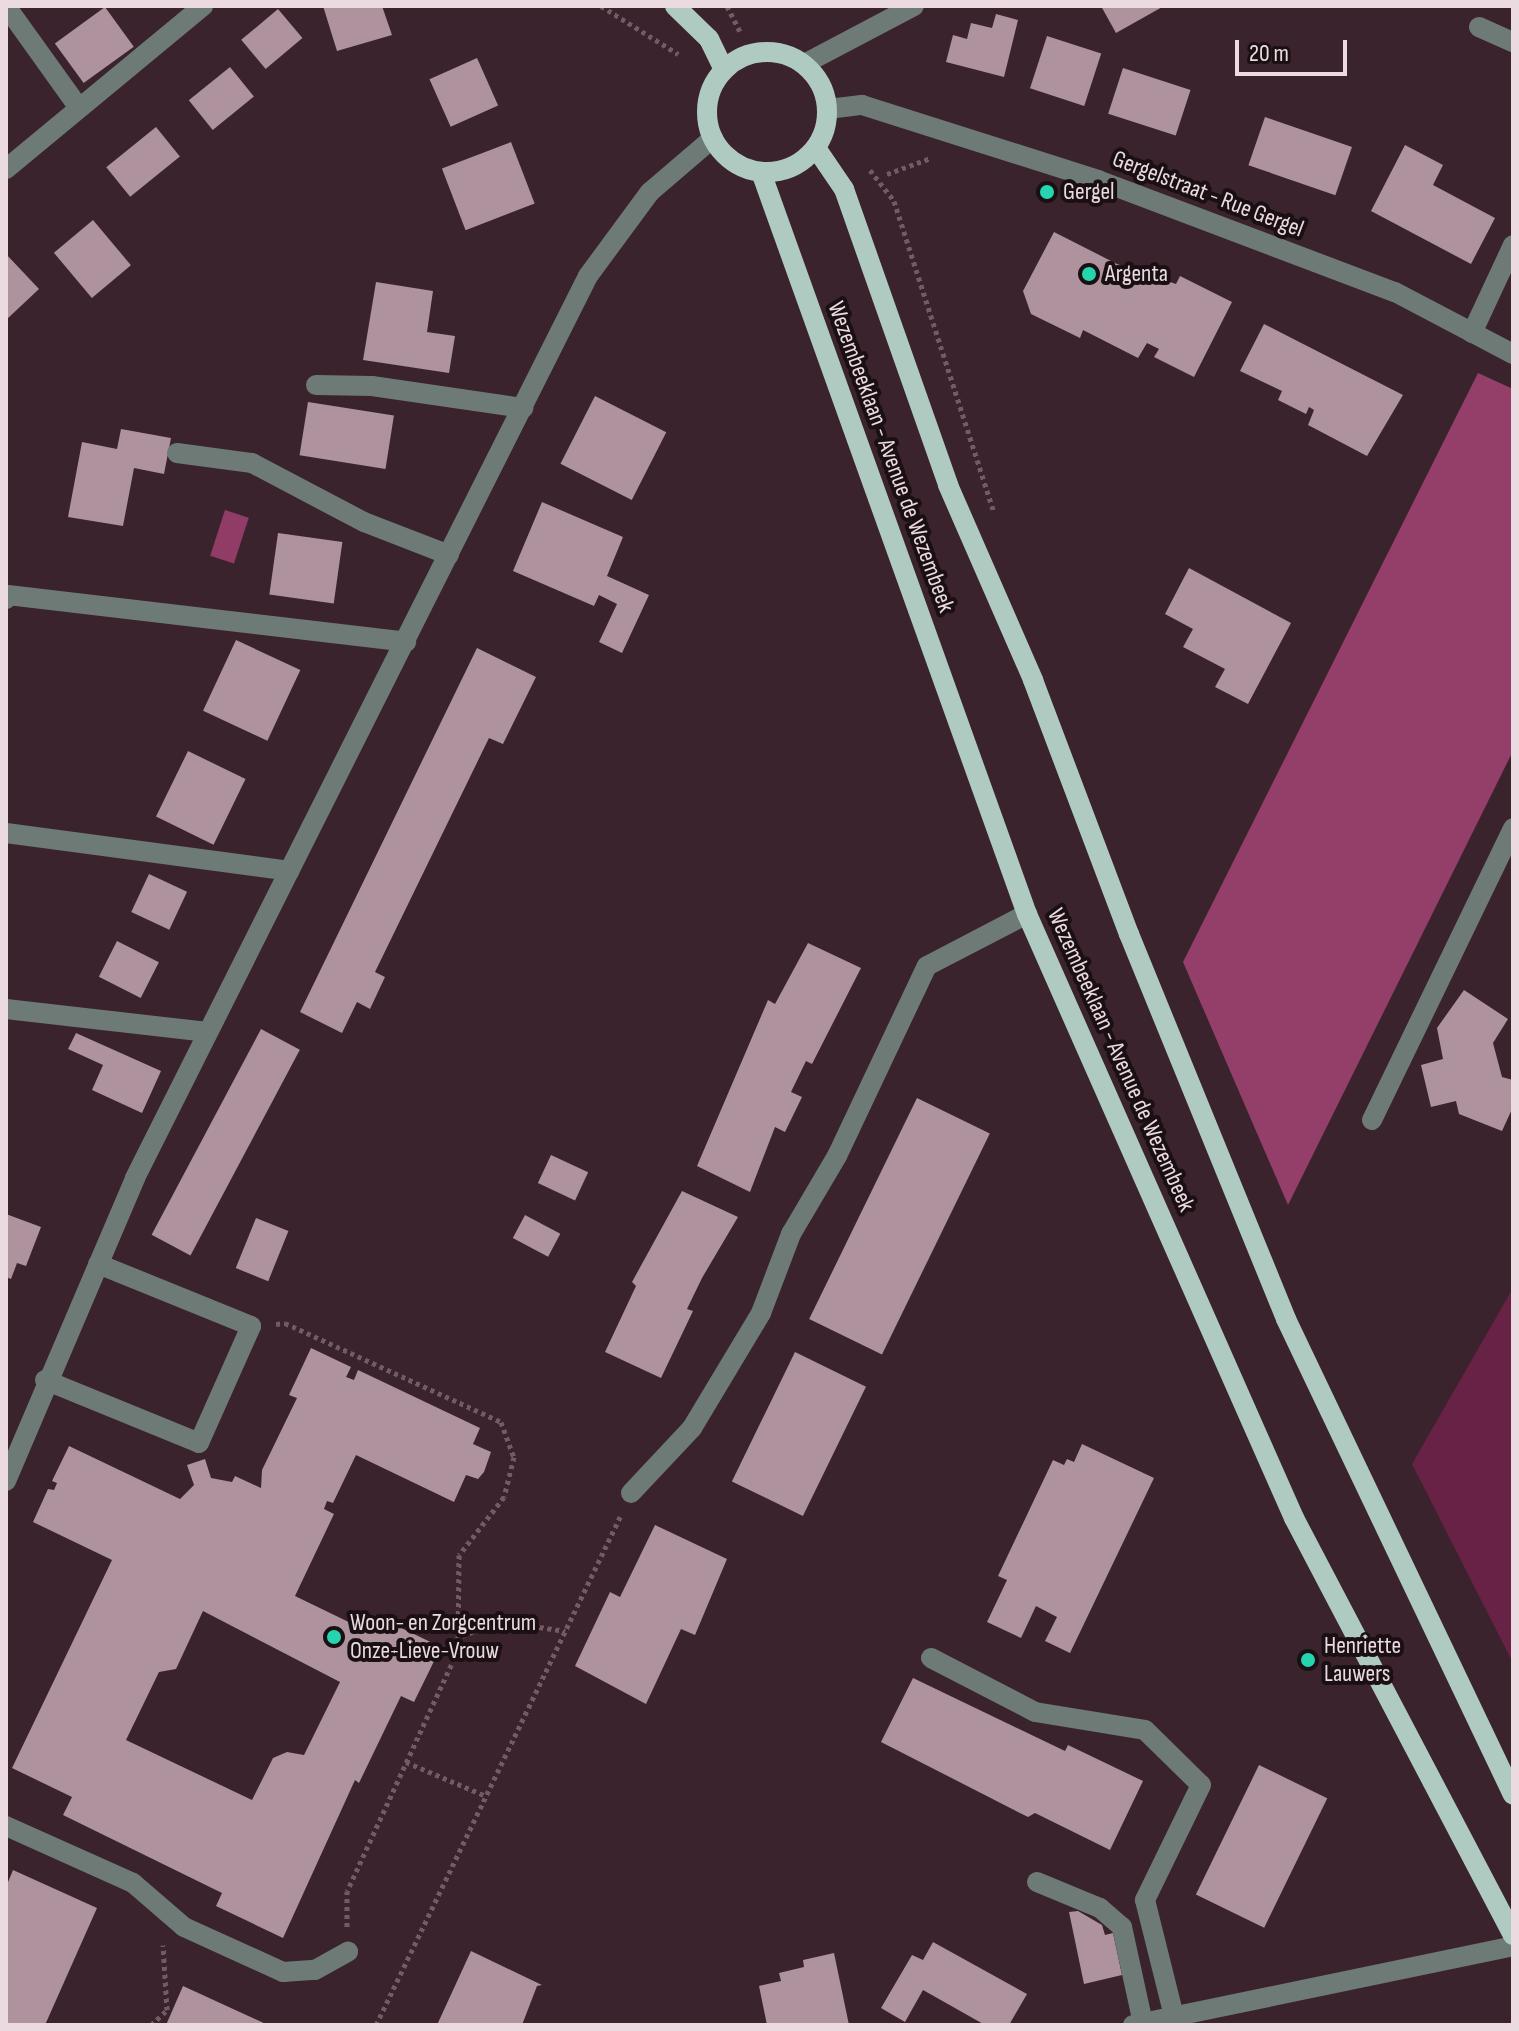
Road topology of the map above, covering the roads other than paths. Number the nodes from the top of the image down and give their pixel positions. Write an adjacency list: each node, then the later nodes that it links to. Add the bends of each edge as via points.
1 (6, 6): 9 (street)
2 (203, 6): 9 (street)
3 (675, 6): 8 (main road, via 709,39)
4 (914, 6): 7 (street)
5 (1479, 27): 6 (street)
6 (1513, 42)
7 (804, 64): 8 (main road, via 767,52 746,56); 10 (main road, via 821,84)
8 (724, 70): 11 (main road, via 709,96)
9 (79, 108): 13 (street)
10 (828, 109): 12 (main road); 16 (street, Gergelstraat - Rue Gergel, via 862,105 1098,180 1395,292)
11 (713, 138): 14 (main road, via 725,155); 19 (street, via 650,192 623,225 588,276)
12 (816, 148): 14 (main road, via 783,171); 36 (main road, Wezembeeklaan - Avenue de Wezembeek, via 844,189 948,485 1033,680 1129,934 1286,1319)
13 (6, 169)
14 (761, 172): 27 (main road, Wezembeeklaan - Avenue de Wezembeek)
15 (1513, 245): 16 (street)
16 (1472, 333): 17 (street, Gergelstraat - Rue Gergel)
17 (1513, 354)
18 (316, 385): 19 (street, via 372,386)
19 (523, 408): 21 (street)
20 (177, 453): 21 (street, via 252,463 364,522)
21 (449, 555): 23 (street)
22 (6, 599): 23 (street, via 24,596)
23 (406, 642): 26 (street)
24 (1513, 828): 30 (street)
25 (6, 833): 26 (street)
26 (289, 871): 29 (street)
27 (1027, 914): 34 (street, via 927,966 837,1156 791,1234 761,1313 692,1428); 39 (main road, Wezembeeklaan - Avenue de Wezembeek, via 1294,1518)
28 (6, 1009): 29 (street)
29 (208, 1032): 31 (street)
30 (1372, 1120)
31 (98, 1264): 32 (street); 32 (street, via 251,1326 199,1443)
32 (45, 1380): 33 (street)
33 (6, 1481)
34 (631, 1493)
35 (931, 1658): 42 (street, via 1035,1712 1145,1730 1201,1785 1145,1900)
36 (1513, 1795)
37 (6, 1826): 41 (street, via 133,1883 184,1927 283,1972 315,1970)
38 (1037, 1882): 43 (street, via 1100,1908 1122,1927)
39 (1513, 1935)
40 (1513, 1946): 42 (street)
41 (348, 1952)
42 (1174, 2016): 43 (street)
43 (1138, 2024)

